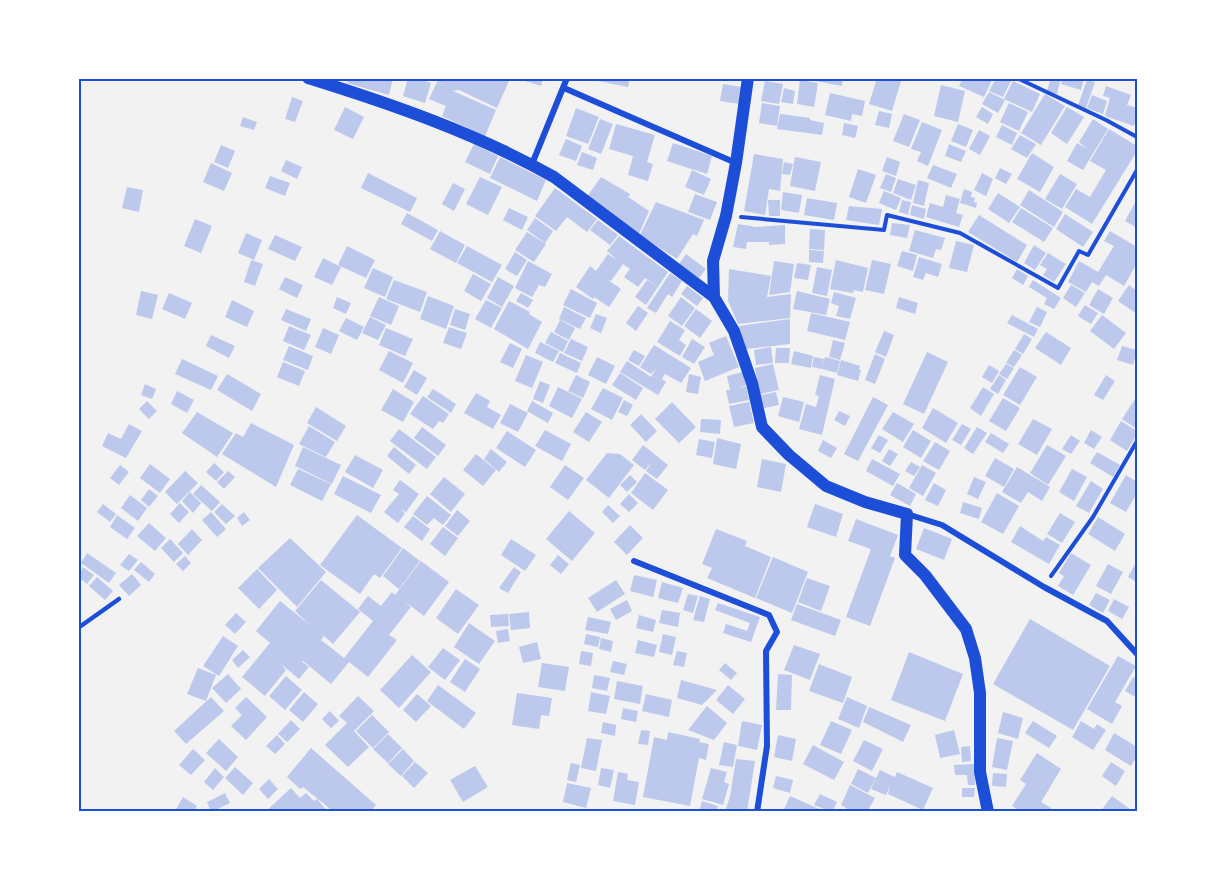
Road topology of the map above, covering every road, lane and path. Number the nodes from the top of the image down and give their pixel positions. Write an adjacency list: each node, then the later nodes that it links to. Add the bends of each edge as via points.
1 (308, 78): 8 (main road, via 423,118)
2 (567, 78): 5 (street)
3 (748, 78): 7 (main road)
4 (1017, 78): 6 (path)
5 (564, 88): 7 (street); 8 (street)
6 (1137, 137)
7 (736, 163): 10 (main road)
8 (532, 164): 11 (main road)
9 (1137, 170): 10 (path, via 1088,255 1079,251 1058,288 960,233 887,215 884,230)
10 (726, 216): 11 (main road, via 713,261)
11 (714, 297): 13 (main road, via 734,331 762,427 826,486)
12 (1137, 441): 15 (path, via 1093,516)
13 (907, 514): 15 (street, via 942,525); 20 (main road, via 905,555 966,628 975,658 980,693 980,772)
14 (634, 561): 19 (street, via 769,615 777,632 766,651 767,746)
15 (1044, 587): 18 (street, via 1107,621)
16 (119, 600): 17 (lane)
17 (78, 628)
18 (1137, 654)
19 (757, 812)
20 (988, 812)

